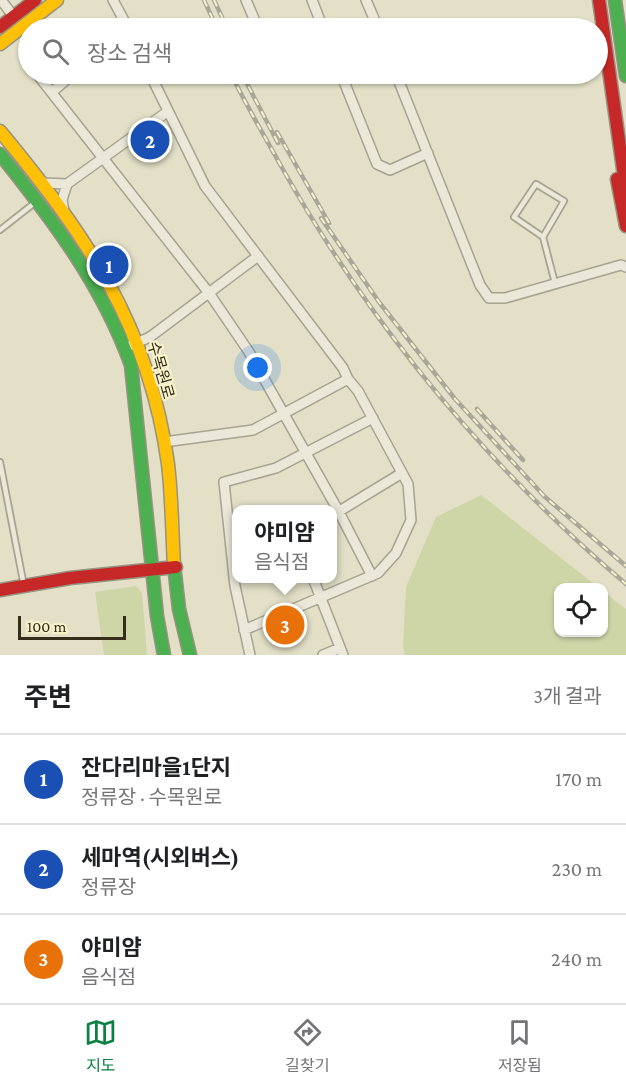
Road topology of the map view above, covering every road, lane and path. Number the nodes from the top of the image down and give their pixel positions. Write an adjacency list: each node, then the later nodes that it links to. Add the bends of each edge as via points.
1 (1, 0): 12 (street)
2 (35, 0): 12 (street)
3 (57, 0): 13 (street)
4 (113, 0): 14 (street)
5 (246, 0): 15 (street)
6 (312, 0): 16 (street)
7 (366, 0): 17 (street)
8 (590, 0): 18 (street)
9 (599, 0): 19 (street)
10 (606, 0): 34 (street)
11 (615, 0): 24 (street)
12 (14, 17): 20 (street)
13 (34, 18)
14 (123, 18)
15 (254, 18)
16 (319, 18)
17 (374, 18)
18 (593, 18)
19 (602, 18)
20 (0, 27)
21 (18, 30): 22 (street)
22 (0, 44)
23 (608, 63): 40 (street)
24 (626, 76)
25 (45, 84): 31 (street)
26 (61, 84): 31 (street)
27 (154, 84): 32 (street)
28 (345, 84): 35 (street, via 377,164 390,170)
29 (400, 84): 35 (street)
30 (602, 84): 43 (street)
31 (52, 92): 37 (street)
32 (167, 112): 37 (street); 46 (street, via 214,201)
33 (0, 131): 38 (street, 수목원로)
34 (626, 137)
35 (428, 153): 48 (street, via 489,298)
36 (0, 154): 41 (street, 수목원로)
37 (106, 158): 39 (street); 49 (street)
38 (42, 183): 39 (street); 42 (street, 수목원로)
39 (67, 184): 42 (street, via 62,201)
40 (626, 190)
41 (37, 201): 44 (lane); 50 (street, 수목원로, via 86,265)
42 (64, 213): 50 (street, 수목원로, via 102,269)
43 (626, 226)
44 (0, 230)
45 (543, 237): 45 (lane, via 514,217 536,184 564,201); 48 (lane)
46 (258, 256): 49 (street); 51 (street)
47 (624, 262): 48 (street)
48 (555, 283)
49 (209, 293): 50 (street); 52 (street)
50 (131, 346): 54 (street, 수목원로); 63 (street, 수목원로)
51 (348, 379): 52 (street); 53 (street)
52 (284, 413): 54 (street, via 253,430); 55 (street)
53 (373, 418): 55 (street); 57 (street)
54 (164, 442): 62 (street, 수목원로)
55 (305, 453): 58 (street); 61 (street, via 276,468 224,482)
56 (0, 462): 67 (lane)
57 (402, 473): 59 (street); 64 (street, via 408,484 411,520 396,553)
58 (332, 505)
59 (337, 512)
60 (337, 515): 64 (street)
61 (232, 531)
62 (176, 567): 63 (street); 73 (street, 수목원로, via 179,608)
63 (152, 569): 67 (street); 72 (street, 수목원로)
64 (372, 576): 69 (street)
65 (235, 583): 70 (street)
66 (315, 583): 69 (street)
67 (24, 586): 68 (street)
68 (0, 590)
69 (321, 599): 70 (street); 71 (street)
70 (244, 630): 74 (street)
71 (341, 652): 75 (street)
72 (164, 655)
73 (190, 655)
74 (250, 655)
75 (323, 655)

